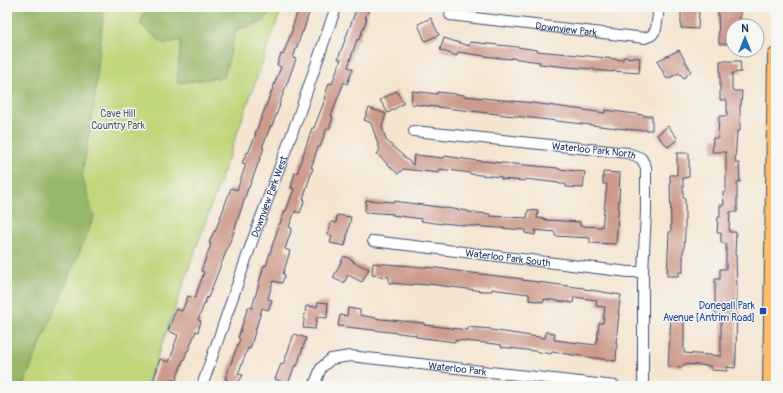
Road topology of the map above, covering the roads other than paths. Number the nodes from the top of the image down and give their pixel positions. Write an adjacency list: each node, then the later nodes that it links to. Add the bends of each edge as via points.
1 (336, 7): 9 (street, Downview Park West)
2 (659, 7): 3 (street, Downview Park, via 656,29 652,35 645,38)
3 (450, 14)
4 (776, 56): 6 (main road)
5 (414, 131): 8 (street, Waterloo Park North, via 628,153 641,158 646,167)
6 (775, 196): 13 (main road)
7 (373, 241): 8 (street, Waterloo Park South)
8 (643, 272): 12 (street, Waterloo Park North)
9 (202, 386)
10 (314, 386): 11 (street, Waterloo Park, via 321,368 331,359 350,356)
11 (615, 386)
12 (643, 386)
13 (771, 386)

